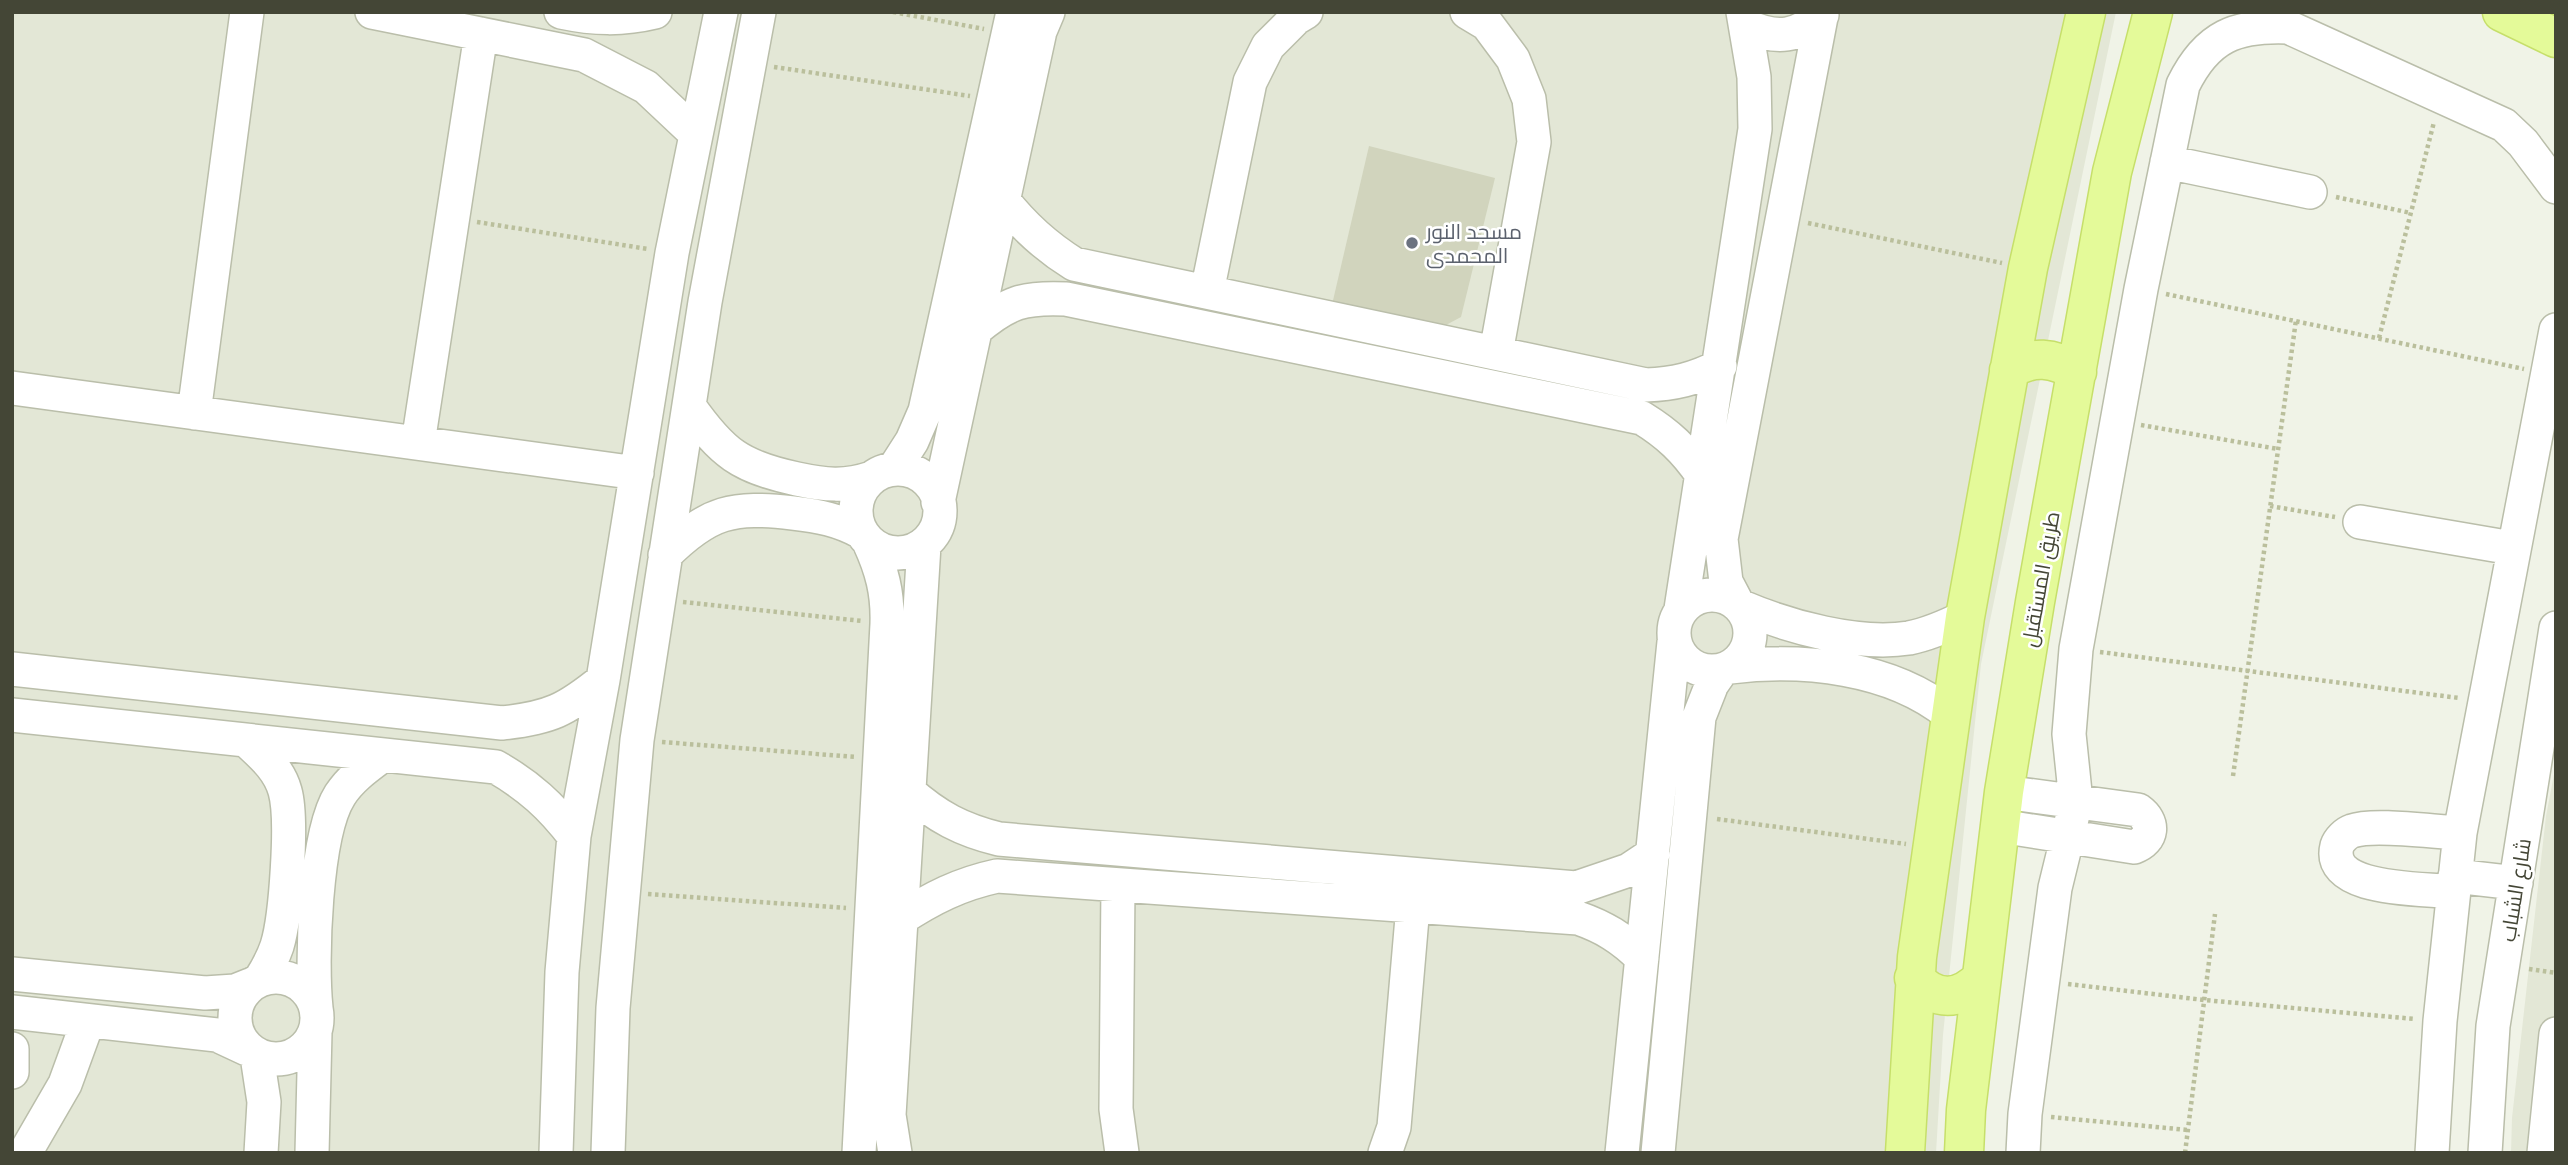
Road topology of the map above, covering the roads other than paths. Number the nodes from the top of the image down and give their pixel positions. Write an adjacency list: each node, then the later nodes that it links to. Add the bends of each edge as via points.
1 (247, 12): 36 (street)
2 (372, 12): 16 (street)
3 (561, 12): 4 (street, via 593,19)
4 (655, 12)
5 (721, 12): 18 (street)
6 (759, 12): 25 (street)
7 (1048, 12): 22 (street)
8 (1306, 12): 23 (street, via 1268,46 1250,82)
9 (1467, 12): 30 (street, via 1487,24 1513,59 1529,99 1534,142)
10 (2153, 12): 33 (main road, طريق المستقبل, via 2112,172)
11 (1822, 14): 13 (street, via 1807,29 1787,36 1766,35); 47 (street, via 1721,539 1726,582)
12 (2084, 15): 32 (main road)
13 (1745, 19): 31 (street, via 1754,77 1755,129)
14 (1011, 23): 39 (street, via 925,411 912,441)
15 (2527, 24): 17 (main road)
16 (481, 34): 18 (street, via 584,55 616,69 664,102); 37 (street)
17 (2556, 58)
18 (696, 134): 24 (street)
19 (2167, 162): 20 (street, via 2183,85 2209,46 2237,30 2288,27 2504,125); 21 (street); 62 (street, via 2076,649 2069,734)
20 (2556, 187)
21 (2310, 192)
22 (1003, 200): 23 (street, via 1046,247 1074,264); 27 (street)
23 (1207, 292): 26 (street)
24 (665, 296): 25 (street); 38 (street)
25 (705, 302): 35 (street)
26 (1326, 317): 29 (street); 30 (street)
27 (976, 329): 29 (street, via 1002,308 1033,298 1066,299); 41 (street)
28 (2556, 330): 45 (street)
29 (1320, 352): 40 (street, via 1642,418 1666,432)
30 (1496, 353): 31 (street, via 1646,385 1696,378)
31 (1720, 366): 40 (street)
32 (2009, 370): 33 (main road, via 2028,361 2049,359); 49 (main road)
33 (2077, 372): 63 (main road, طريق المستقبل)
34 (12, 388): 36 (street)
35 (689, 406): 39 (street, via 708,434 758,471 829,485 851,485); 46 (street)
36 (194, 413): 37 (street)
37 (418, 443): 38 (street)
38 (637, 473): 55 (street)
39 (883, 474): 41 (street, via 909,471 922,477); 43 (street, via 862,489 856,503 856,518)
40 (1702, 475): 48 (street)
41 (938, 502): 44 (street, via 937,525)
42 (2360, 522): 45 (street)
43 (865, 537): 44 (street, via 896,553); 46 (street, via 823,517 752,508 719,515 689,531); 76 (street, via 888,595 880,759)
44 (924, 545): 61 (street)
45 (2512, 548): 64 (street)
46 (666, 555): 94 (street, via 637,740 613,1008)
47 (1739, 604): 48 (street, via 1722,595 1707,594); 49 (street, via 1776,621 1880,640 1910,638); 53 (street, via 1750,623 1750,640 1744,656)
48 (1681, 609): 51 (street, via 1674,625)
49 (1965, 617): 56 (main road)
50 (2556, 628): 71 (street, شارع الشباب)
51 (1674, 642): 53 (street, via 1692,666 1706,671); 68 (street)
52 (12, 669): 54 (street)
53 (1726, 669): 56 (street, via 1768,662 1874,676 1928,697); 100 (street, via 1712,684 1699,717)
54 (75, 676): 55 (street, via 502,723 538,719 572,705); 58 (street)
55 (603, 680): 65 (street)
56 (1949, 714): 79 (main road)
57 (12, 715): 58 (street)
58 (71, 721): 59 (street)
59 (246, 740): 60 (street); 81 (street, via 270,762 285,790 288,822 281,928 270,964)
60 (383, 755): 65 (street, via 496,767 527,785 553,808); 83 (street, via 358,773 339,796 327,824 314,933)
61 (908, 791): 67 (street, via 934,815 965,831); 76 (street)
62 (2076, 802): 63 (street); 66 (street); 66 (street, via 2138,810 2151,825 2149,835 2134,847)
63 (2002, 809): 66 (street); 80 (main road, طريق المستقبل)
64 (2460, 833): 72 (street); 72 (street, via 2349,831 2338,843 2335,859 2343,873 2357,881)
65 (574, 836): 93 (street, via 562,972)
66 (2069, 837): 103 (street, via 2054,887)
67 (1039, 842): 69 (street); 70 (street)
68 (1653, 854): 69 (street, via 1629,870 1576,888); 77 (street)
69 (1262, 861): 74 (street)
70 (1036, 879): 73 (street); 76 (street, via 997,876)
71 (2516, 883): 72 (street); 105 (street, شارع الشباب, via 2494,1026)
72 (2454, 884): 104 (street)
73 (1118, 885): 74 (street); 97 (street, via 1116,1109)
74 (1259, 895): 75 (street)
75 (1413, 906): 77 (street, via 1578,918 1602,926); 98 (street, via 1394,1127)
76 (886, 914): 95 (street); 96 (street, via 888,1115)
77 (1642, 958): 99 (street)
78 (12, 974): 81 (street, via 205,993 228,992)
79 (1914, 978): 80 (main road, via 1932,993 1955,997); 101 (main road)
80 (1981, 979): 102 (main road, طريق المستقبل)
81 (255, 983): 83 (street, via 277,976 294,981 308,992); 87 (street, via 238,999 234,1017 237,1034)
82 (12, 1013): 84 (street)
83 (316, 1020): 87 (street, via 306,1047 292,1057 274,1060); 92 (street)
84 (88, 1021): 87 (street, via 217,1035); 90 (street, via 65,1084)
85 (2556, 1034): 89 (street)
86 (12, 1049): 88 (street)
87 (252, 1052): 91 (street, via 264,1102)
88 (12, 1072)
89 (2553, 1088): 106 (street)
90 (25, 1153)
91 (261, 1153)
92 (312, 1153)
93 (556, 1153)
94 (608, 1153)
95 (859, 1153)
96 (895, 1153)
97 (1122, 1153)
98 (1385, 1153)
99 (1622, 1153)
100 (1658, 1153)
101 (1905, 1153)
102 (1964, 1153)
103 (2023, 1153)
104 (2432, 1153)
105 (2485, 1153)
106 (2544, 1153)

